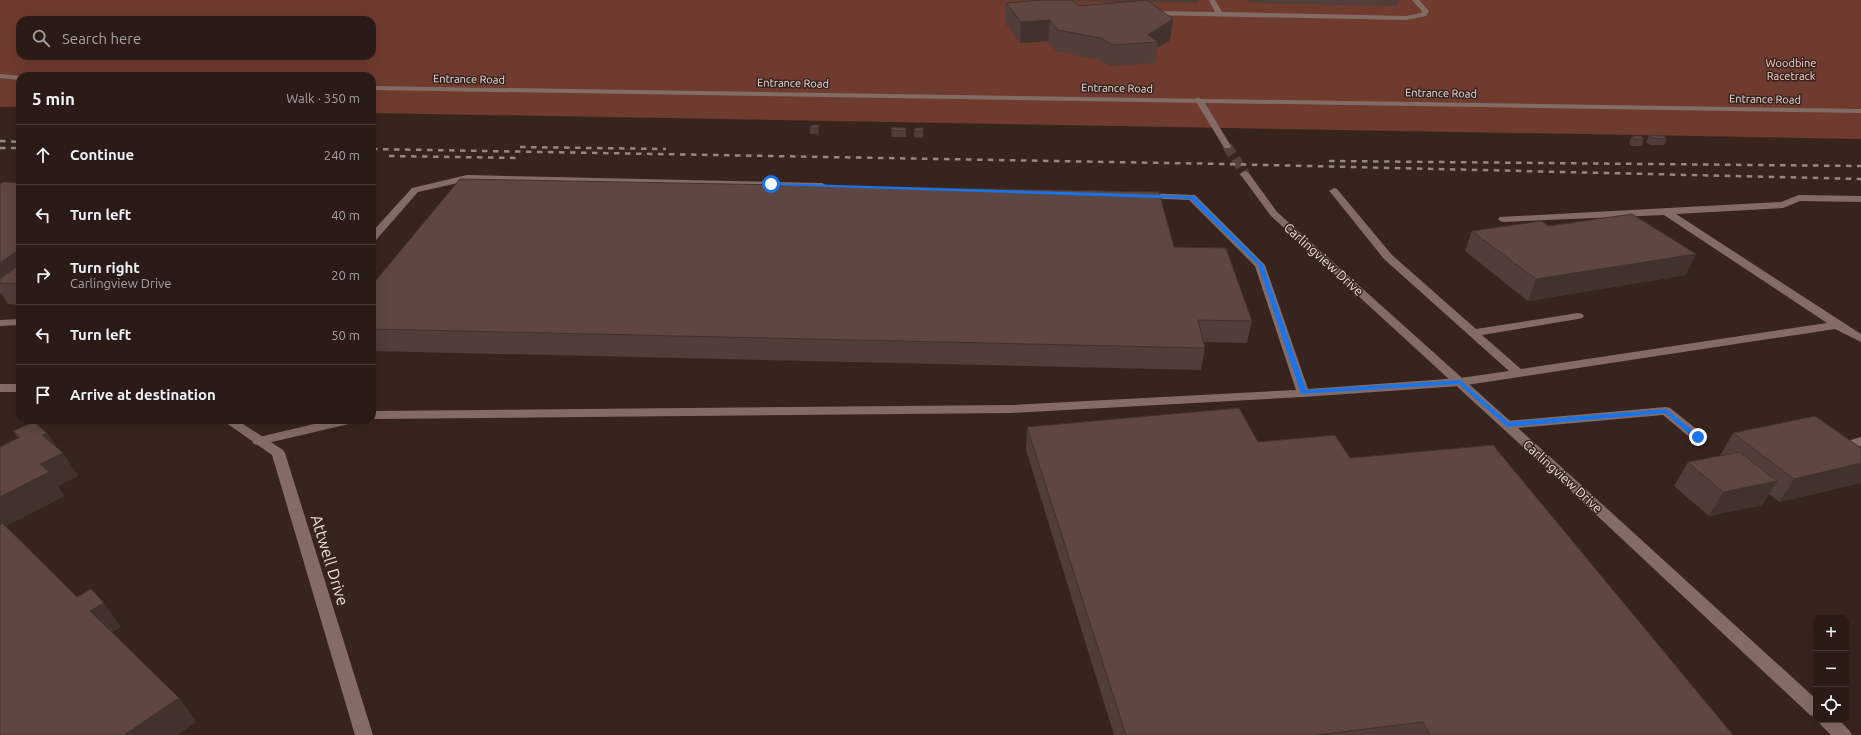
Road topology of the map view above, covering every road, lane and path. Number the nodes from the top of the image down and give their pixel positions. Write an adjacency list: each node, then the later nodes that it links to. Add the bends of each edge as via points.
1 (1212, 0): 4 (street)
2 (1415, 0): 4 (street, via 1426,11 1424,16 1406,18)
3 (1143, 13): 4 (street)
4 (1220, 14)
5 (0, 76): 6 (street)
6 (16, 78)
7 (376, 88): 8 (street, Entrance Road)
8 (1199, 100): 9 (street, Entrance Road); 10 (street)
9 (1861, 111)
10 (1227, 146)
11 (1245, 174): 26 (street, Carlingview Drive, via 1274,214)
12 (835, 186): 18 (street, via 467,178 415,190)
13 (1334, 191): 23 (street, via 1388,257)
14 (1136, 196): 29 (street, via 1192,197 1260,265)
15 (1861, 199): 16 (street, via 1799,198 1783,205)
16 (1666, 212): 17 (street); 22 (street)
17 (1503, 219)
18 (376, 234)
19 (1578, 316): 23 (street)
20 (16, 322): 21 (street)
21 (0, 323)
22 (1837, 325): 24 (street); 25 (street)
23 (1474, 333): 25 (street)
24 (1861, 339)
25 (1518, 373): 26 (street)
26 (1460, 382): 29 (street); 33 (street, Carlingview Drive)
27 (0, 388): 28 (street)
28 (16, 388)
29 (1303, 393): 30 (street, via 1011,409)
30 (376, 415)
31 (234, 424): 35 (street, Attwell Drive)
32 (332, 424): 35 (street)
33 (1507, 425): 34 (street, via 1666,411); 38 (street, Carlingview Drive)
34 (1698, 437)
35 (259, 441): 40 (street, Attwell Drive, via 278,453)
36 (1861, 441): 37 (street)
37 (1832, 450)
38 (1813, 707)
39 (1830, 723): 41 (street)
40 (364, 735)
41 (1843, 735)

